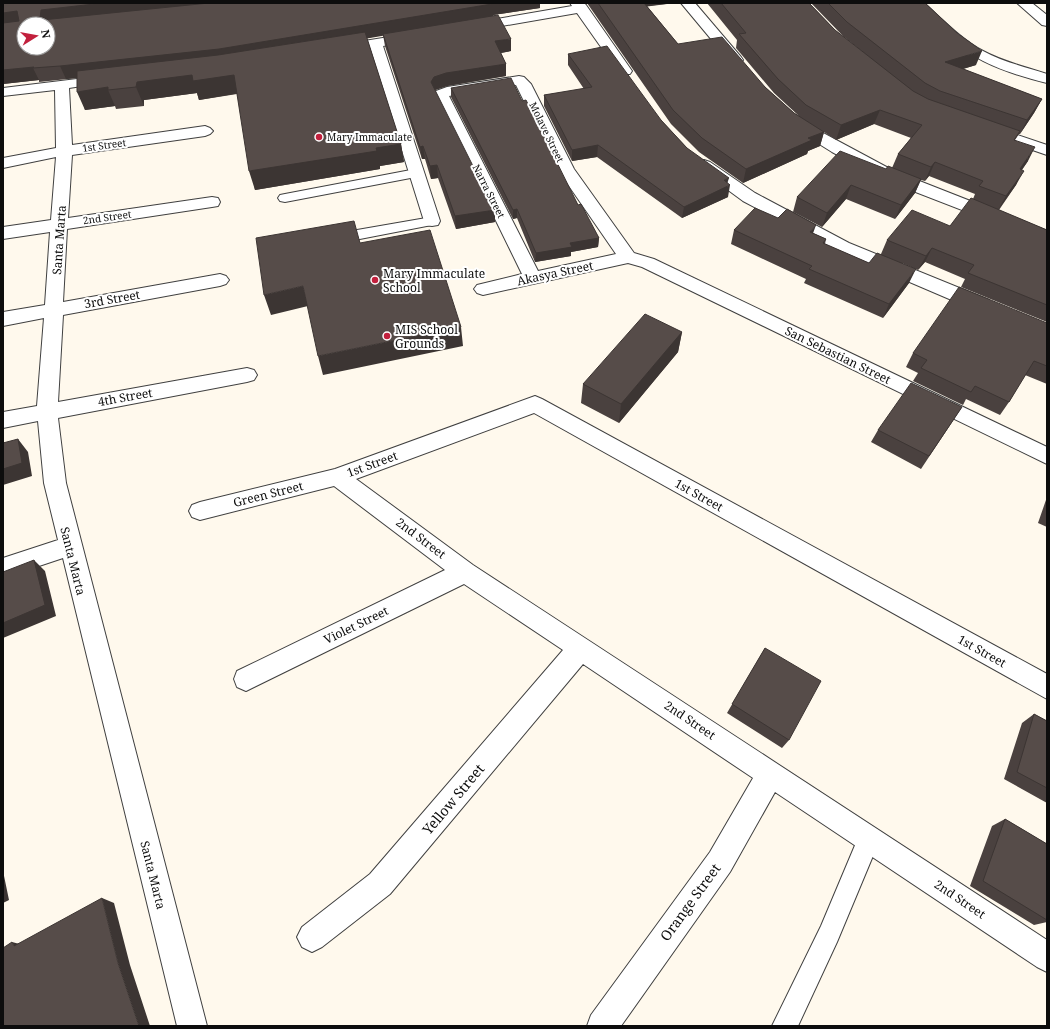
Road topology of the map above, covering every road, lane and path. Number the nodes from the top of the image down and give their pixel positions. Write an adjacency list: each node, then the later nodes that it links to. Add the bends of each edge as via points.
1 (688, 3): 10 (street)
2 (916, 3): 11 (street, via 977,54)
3 (1024, 3): 5 (street)
4 (579, 6): 6 (street); 14 (street)
5 (1047, 22)
6 (459, 29)
7 (429, 34): 8 (street)
8 (375, 43): 9 (street); 24 (street)
9 (322, 52)
10 (748, 74)
11 (1047, 79)
12 (93, 81): 13 (street)
13 (62, 84): 15 (street); 21 (street, Santa Marta)
14 (634, 84)
15 (3, 92)
16 (445, 104): 32 (street, Molave Street, via 441,94 447,91 519,80 524,84 566,170); 33 (street, Narra Street)
17 (785, 113): 30 (street, via 796,123 838,149 888,175)
18 (973, 125): 20 (street)
19 (205, 131): 21 (street, 1st Street)
20 (1047, 150)
21 (64, 151): 23 (street, 1st Street); 28 (street, Santa Marta)
22 (692, 156): 37 (street, via 749,197 843,247)
23 (3, 163)
24 (416, 173): 25 (lane); 27 (street)
25 (284, 198)
26 (212, 202): 28 (street, 2nd Street)
27 (432, 221): 31 (lane)
28 (60, 224): 29 (street, 2nd Street); 36 (street, Santa Marta)
29 (3, 233)
30 (1047, 237)
31 (317, 242)
32 (628, 257): 33 (street, Akasya Street); 42 (street, San Sebastian Street, via 648,263)
33 (533, 278): 35 (street, Akasya Street)
34 (220, 280): 36 (street, 3rd Street)
35 (483, 289)
36 (54, 308): 38 (street, 3rd Street); 40 (street, Santa Marta)
37 (996, 311)
38 (3, 319)
39 (247, 376): 40 (street, 4th Street)
40 (47, 411): 41 (street, 4th Street); 45 (street, Santa Marta, via 54,483)
41 (3, 420)
42 (1047, 456)
43 (337, 477): 44 (street, Green Street); 47 (street, 2nd Street); 50 (street, 1st Street, via 535,404)
44 (200, 512)
45 (69, 546): 46 (street); 55 (street, Santa Marta)
46 (3, 568)
47 (466, 572): 48 (street, 2nd Street); 49 (street, Violet Street)
48 (581, 648): 51 (street, 2nd Street); 53 (street, Yellow Street, via 380,884)
49 (246, 679)
50 (1047, 687)
51 (770, 774): 52 (street, 2nd Street); 56 (street, Orange Street, via 720,862)
52 (869, 839): 54 (street, 2nd Street); 57 (lane, via 829,934)
53 (312, 937)
54 (1047, 957)
55 (192, 1026)
56 (602, 1026)
57 (785, 1026)

